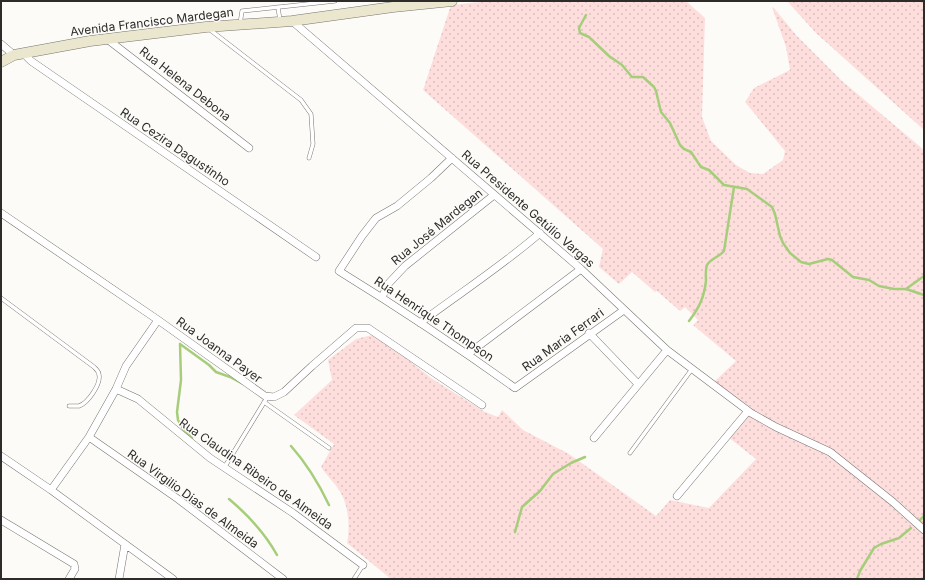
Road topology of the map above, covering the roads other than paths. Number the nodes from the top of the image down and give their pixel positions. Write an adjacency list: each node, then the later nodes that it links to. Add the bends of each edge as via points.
1 (335, 1): 4 (lane)
2 (452, 1): 3 (main road, Avenida Francisco Mardegan)
3 (392, 4): 5 (main road, Avenida Francisco Mardegan)
4 (278, 8): 6 (lane); 7 (lane, via 242,10)
5 (292, 21): 6 (main road, Avenida Francisco Mardegan); 15 (street, Rua Presidente Getúlio Vargas)
6 (280, 22): 7 (main road, Avenida Francisco Mardegan)
7 (240, 25): 8 (main road, Avenida Francisco Mardegan)
8 (206, 27): 9 (main road, Avenida Francisco Mardegan); 14 (lane, via 301,100 311,114 313,144)
9 (107, 39): 11 (main road, Avenida Francisco Mardegan); 13 (street, Rua Helena Debona)
10 (1, 44): 11 (street, Rua Cezira Dagustinho)
11 (19, 54): 12 (main road, Avenida Francisco Mardegan); 19 (street, Rua Cezira Dagustinho)
12 (1, 62)
13 (249, 148)
14 (309, 158)
15 (452, 158): 16 (street, Rua Presidente Getúlio Vargas); 21 (street, Rua Henrique Thompson, via 397,206 376,218 339,271)
16 (494, 195): 18 (street, Rua Presidente Getúlio Vargas); 21 (street, Rua José Mardegan, via 405,266 389,283)
17 (1, 213): 24 (street, Rua Joanna Payer)
18 (540, 233): 20 (street, Rua Presidente Getúlio Vargas); 25 (street)
19 (316, 257)
20 (581, 269): 23 (street, Rua Presidente Getúlio Vargas); 28 (street)
21 (382, 297): 25 (street, Rua Henrique Thompson)
22 (1, 298): 35 (lane, via 99,372 96,389 88,400 79,406)
23 (624, 310): 26 (street, Rua Maria Ferrari); 27 (street, Rua Presidente Getúlio Vargas)
24 (158, 320): 32 (street, via 126,366); 33 (street, Rua Joanna Payer, via 266,396)
25 (420, 323): 28 (street, Rua Henrique Thompson)
26 (590, 333): 30 (street); 31 (street, Rua Maria Ferrari)
27 (667, 350): 29 (street, Rua Presidente Getúlio Vargas); 30 (street)
28 (468, 354): 31 (street, Rua Henrique Thompson)
29 (693, 368): 36 (street, Rua Presidente Getúlio Vargas); 40 (lane)
30 (638, 384): 38 (street)
31 (515, 388)
32 (116, 389): 37 (street); 42 (street, Rua Claudina Ribeiro de Almeida, via 138,400)
33 (266, 399): 34 (street, Rua Joanna Payer, via 284,392 356,328 368,328); 39 (lane); 42 (lane)
34 (482, 405)
35 (69, 406)
36 (750, 412): 44 (street); 46 (street, Rua Presidente Getúlio Vargas, via 830,452)
37 (89, 437): 43 (street); 52 (street, Rua Virgilio Dias de Almeida, via 178,498)
38 (594, 438)
39 (329, 448)
40 (630, 453)
41 (1, 456): 43 (street)
42 (224, 468): 48 (street, Rua Claudina Ribeiro de Almeida, via 293,513)
43 (51, 490): 47 (street)
44 (677, 496)
45 (1, 520): 49 (street, via 74,564 75,569)
46 (924, 530)
47 (125, 544): 50 (street); 51 (street)
48 (363, 565): 53 (lane)
49 (69, 579)
50 (119, 579)
51 (172, 579)
52 (283, 579)
53 (354, 579)

